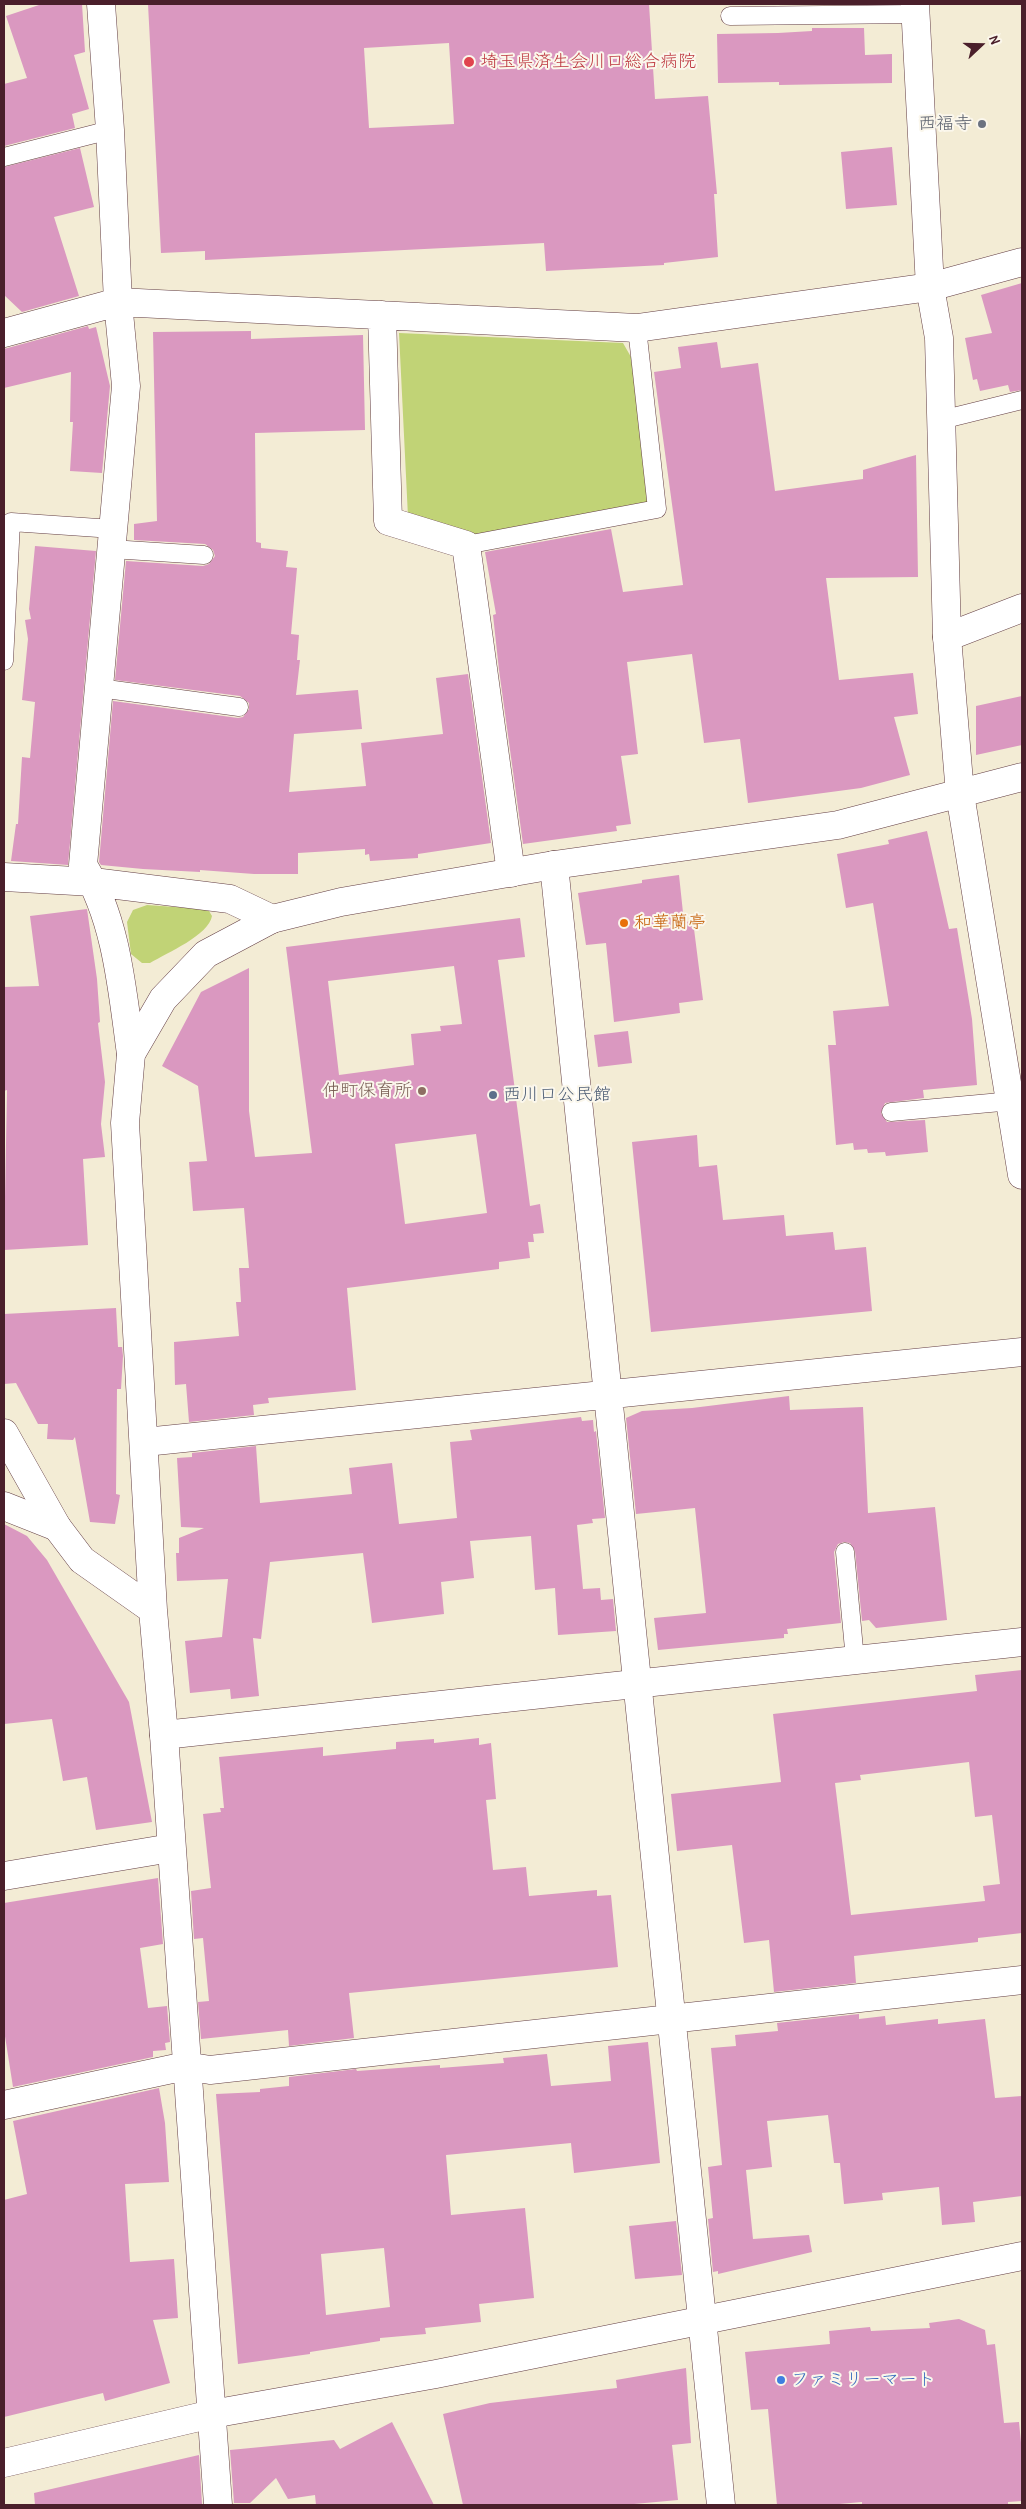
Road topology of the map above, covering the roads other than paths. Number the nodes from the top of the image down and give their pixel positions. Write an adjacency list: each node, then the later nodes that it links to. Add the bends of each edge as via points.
1 (101, 4): 4 (street)
2 (915, 9): 3 (lane); 7 (street)
3 (730, 16)
4 (110, 130): 5 (lane); 8 (street)
5 (4, 157)
6 (1022, 262): 7 (street)
7 (930, 287): 10 (street); 13 (street, via 939,338)
8 (118, 302): 9 (street); 11 (street); 14 (street, via 126,386)
9 (382, 315): 10 (street); 15 (street, via 388,521)
10 (637, 328): 15 (lane, via 657,509)
11 (4, 333)
12 (1022, 400): 13 (lane)
13 (941, 420): 18 (street)
14 (112, 539): 16 (lane); 19 (lane, via 11,522); 20 (street)
15 (466, 544): 25 (street)
16 (204, 555)
17 (1022, 608): 18 (street)
18 (947, 637): 23 (street)
19 (4, 661)
20 (99, 688): 21 (lane); 27 (street, via 82,865)
21 (239, 707)
22 (1022, 777): 23 (street)
23 (960, 794): 24 (street, via 838,825); 30 (street)
24 (554, 865): 25 (street); 34 (street)
25 (511, 873): 28 (street, via 341,902)
26 (4, 876): 27 (street)
27 (93, 882): 28 (street, via 230,899); 29 (street, via 106,912)
28 (272, 919): 29 (street, via 206,954 163,1000)
29 (132, 1054): 36 (street, via 125,1123)
30 (1015, 1093): 31 (lane); 32 (street)
31 (891, 1112)
32 (1022, 1175)
33 (1022, 1352): 34 (street)
34 (608, 1394): 36 (street); 43 (street)
35 (4, 1433): 38 (street)
36 (145, 1442): 40 (street)
37 (4, 1506): 38 (street)
38 (57, 1527): 40 (street, via 82,1560)
39 (845, 1552): 42 (lane)
40 (153, 1610): 44 (street)
41 (1022, 1642): 42 (street)
42 (855, 1660): 43 (street)
43 (636, 1684): 44 (street); 48 (street)
44 (164, 1735): 45 (street)
45 (171, 1848): 46 (street); 49 (street)
46 (4, 1876)
47 (1022, 1980): 48 (street)
48 (671, 2019): 49 (street, via 210,2070); 52 (street)
49 (186, 2066): 50 (street); 53 (street)
50 (4, 2105)
51 (1022, 2256): 52 (street)
52 (703, 2321): 53 (street); 56 (street)
53 (212, 2414): 54 (street); 55 (street)
54 (4, 2463)
55 (218, 2505)
56 (721, 2505)

